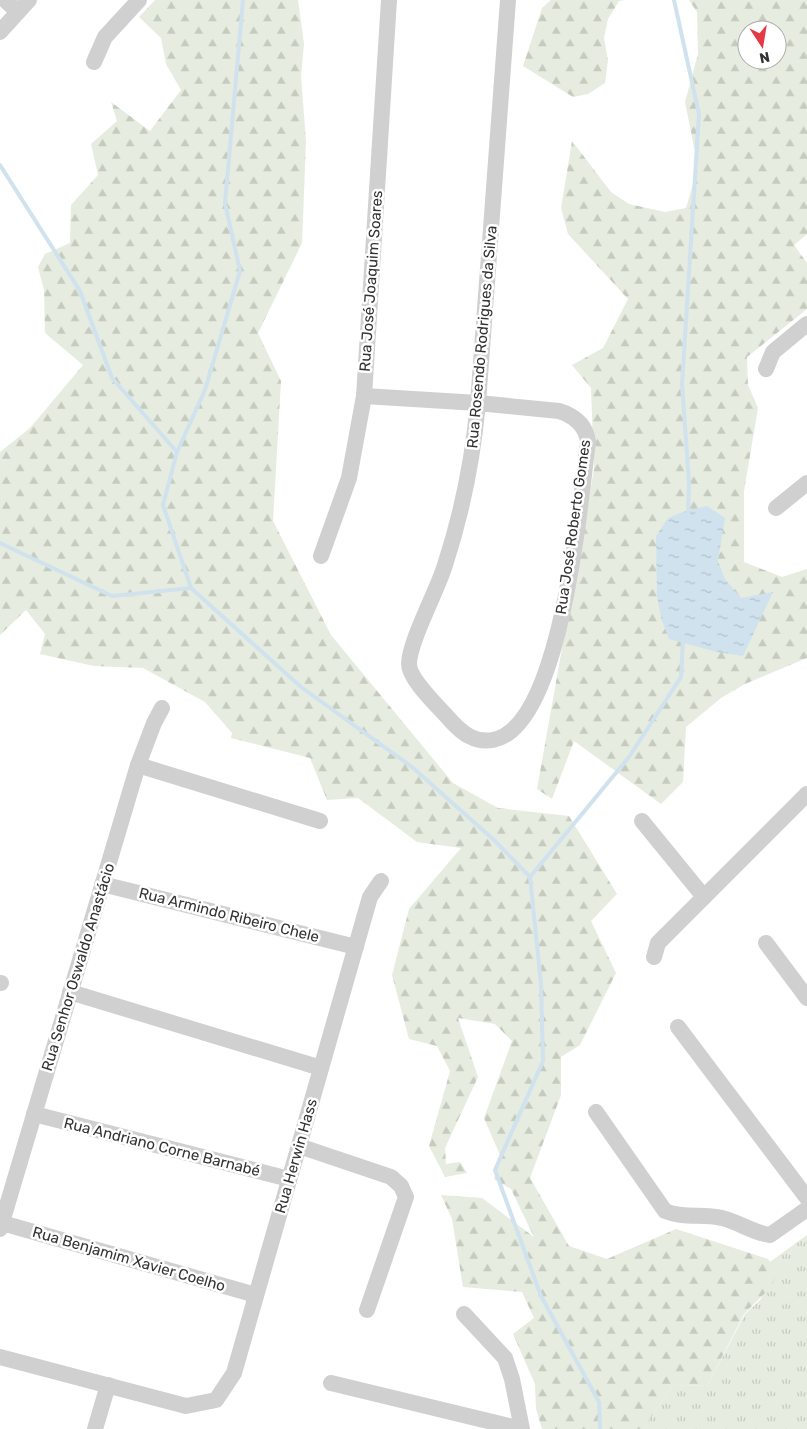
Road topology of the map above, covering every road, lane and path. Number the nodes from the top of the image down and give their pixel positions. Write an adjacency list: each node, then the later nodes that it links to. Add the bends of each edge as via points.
1 (5, 0): 5 (street)
2 (139, 0): 7 (street, via 106,37)
3 (388, 0): 10 (street, Rua José Joaquim Soares)
4 (508, 0): 11 (street, Rua Rosendo Rodrigues da Silva)
5 (24, 6): 6 (street)
6 (0, 32)
7 (94, 62)
8 (807, 324): 9 (street, via 773,352)
9 (766, 369)
10 (364, 396): 11 (street); 14 (street, Rua José Joaquim Soares, via 349,478)
11 (478, 402): 16 (street, Rua Rosendo Rodrigues da Silva, via 463,497 445,565 413,645 409,664 415,680 460,731 484,740); 16 (street, Rua José Roberto Gomes, via 559,411 581,423 588,442 566,596 558,630 530,707 516,729)
12 (807, 483): 13 (street)
13 (776, 508)
14 (321, 556)
15 (162, 708): 17 (street, Rua Senhor Oswaldo Anastácio)
16 (506, 736)
17 (138, 765): 19 (street); 22 (street, Rua Senhor Oswaldo Anastácio)
18 (807, 794): 23 (street)
19 (320, 821)
20 (642, 821): 23 (street)
21 (381, 881): 25 (street, Rua Herwin Hass, via 370,897)
22 (102, 884): 25 (street, Rua Armindo Ribeiro Chele); 27 (street, Rua Senhor Oswaldo Anastácio)
23 (704, 897): 26 (street, via 658,943)
24 (766, 943): 28 (street)
25 (356, 946): 30 (street, Rua Herwin Hass)
26 (654, 957)
27 (70, 992): 30 (street); 32 (street, Rua Senhor Oswaldo Anastácio)
28 (807, 998)
29 (678, 1026): 35 (street)
30 (321, 1068): 33 (street, Rua Herwin Hass)
31 (596, 1112): 36 (street, via 665,1211 678,1216 722,1218 759,1234 770,1235)
32 (34, 1114): 34 (street, Rua Andriano Corne Barnabé); 37 (street, Rua Senhor Oswaldo Anastácio)
33 (299, 1146): 34 (street, Rua Herwin Hass); 39 (street, via 391,1177 401,1186 406,1197)
34 (289, 1179): 38 (street, Rua Herwin Hass)
35 (807, 1198)
36 (807, 1209)
37 (1, 1226): 38 (street, Rua Benjamim Xavier Coelho)
38 (256, 1295): 43 (street, Rua Herwin Hass, via 234,1373 216,1400 186,1406)
39 (367, 1310)
40 (464, 1314): 45 (street, via 504,1358 512,1379)
41 (0, 1357): 43 (street)
42 (331, 1383): 45 (street)
43 (108, 1385): 44 (street)
44 (95, 1429)
45 (522, 1429)

